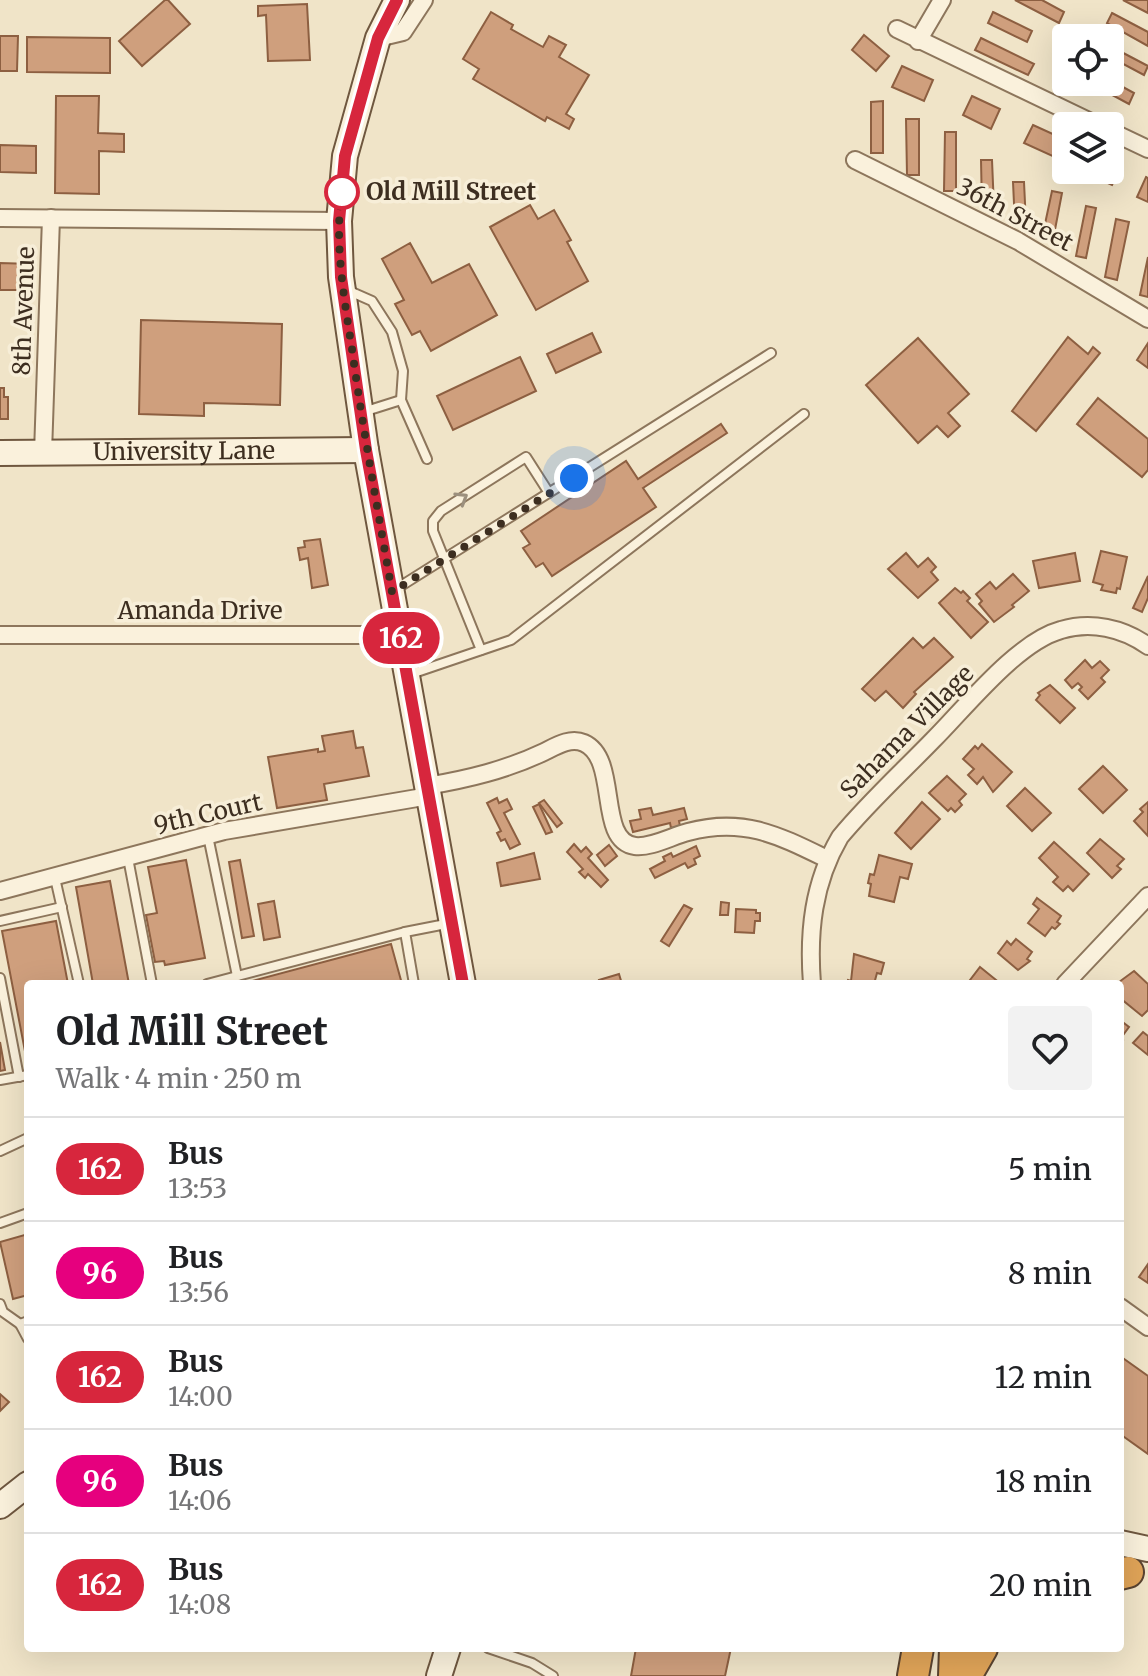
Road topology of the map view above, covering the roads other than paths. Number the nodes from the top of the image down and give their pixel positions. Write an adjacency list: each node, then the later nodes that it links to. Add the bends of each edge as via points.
1 (397, 0): 5 (main road)
2 (424, 0): 5 (street, via 403,32)
3 (942, 0): 6 (street)
4 (897, 29): 6 (street)
5 (378, 38): 13 (main road, via 345,156)
6 (918, 41): 7 (street)
7 (1069, 112)
8 (1124, 138): 9 (street)
9 (1148, 149)
10 (855, 160): 15 (street, 36th Street, via 1018,241)
11 (0, 218): 12 (street)
12 (51, 218): 13 (street); 22 (street, 8th Avenue)
13 (339, 221): 14 (main road)
14 (343, 289): 17 (lane, via 372,301 392,332 403,371); 18 (main road)
15 (1148, 319)
16 (771, 353): 24 (lane)
17 (401, 400): 18 (lane); 23 (lane)
18 (361, 413): 20 (main road)
19 (804, 414): 30 (lane, via 511,640)
20 (366, 450): 22 (main road, University Lane); 26 (main road)
21 (0, 453): 22 (main road, University Lane)
22 (43, 453)
23 (427, 459)
24 (549, 493): 25 (lane); 25 (lane, one-way to 24, via 433,521 526,457)
25 (446, 558): 26 (lane); 30 (lane)
26 (392, 592): 28 (main road)
27 (0, 635): 28 (street, Amanda Drive)
28 (401, 635): 31 (main road)
29 (1148, 646): 35 (street, Sahama Village, via 1100,626 1041,638 1009,663 853,821)
30 (481, 650): 31 (lane)
31 (408, 675): 32 (main road)
32 (428, 791): 33 (street, 9th Court); 35 (street, 9th Court, via 489,774 564,741 583,742 602,769 612,824 621,840 633,846 712,825 732,826 771,834); 41 (main road)
33 (208, 836): 34 (street, 9th Court); 43 (lane)
34 (128, 858): 36 (street, 9th Court); 46 (lane)
35 (827, 859): 50 (street, Sahama Village, via 811,917)
36 (55, 878): 37 (street, 9th Court); 39 (lane)
37 (0, 891)
38 (1148, 896): 51 (street)
39 (62, 907): 40 (lane); 45 (lane)
40 (0, 921)
41 (452, 923): 42 (lane); 49 (main road)
42 (405, 932): 43 (lane); 48 (lane)
43 (237, 976): 47 (lane)
44 (0, 978): 52 (lane)
45 (78, 980)
46 (151, 980)
47 (222, 980)
48 (413, 980)
49 (462, 980)
50 (812, 980)
51 (1069, 980)
52 (24, 1076): 53 (lane)
53 (0, 1080)
54 (24, 1140): 55 (lane)
55 (0, 1151)
56 (24, 1214): 57 (lane)
57 (0, 1223)
58 (0, 1304): 60 (lane, via 3,1312)
59 (1124, 1310): 61 (street)
60 (24, 1323)
61 (1148, 1327)
62 (24, 1487): 63 (main road)
63 (0, 1506)
64 (1124, 1544): 65 (main road)
65 (1148, 1549)
66 (447, 1652): 70 (main road)
67 (500, 1652): 71 (lane)
68 (955, 1652): 72 (highway)
69 (980, 1652): 73 (highway)
70 (439, 1676)
71 (553, 1676)
72 (954, 1676)
73 (966, 1676)

